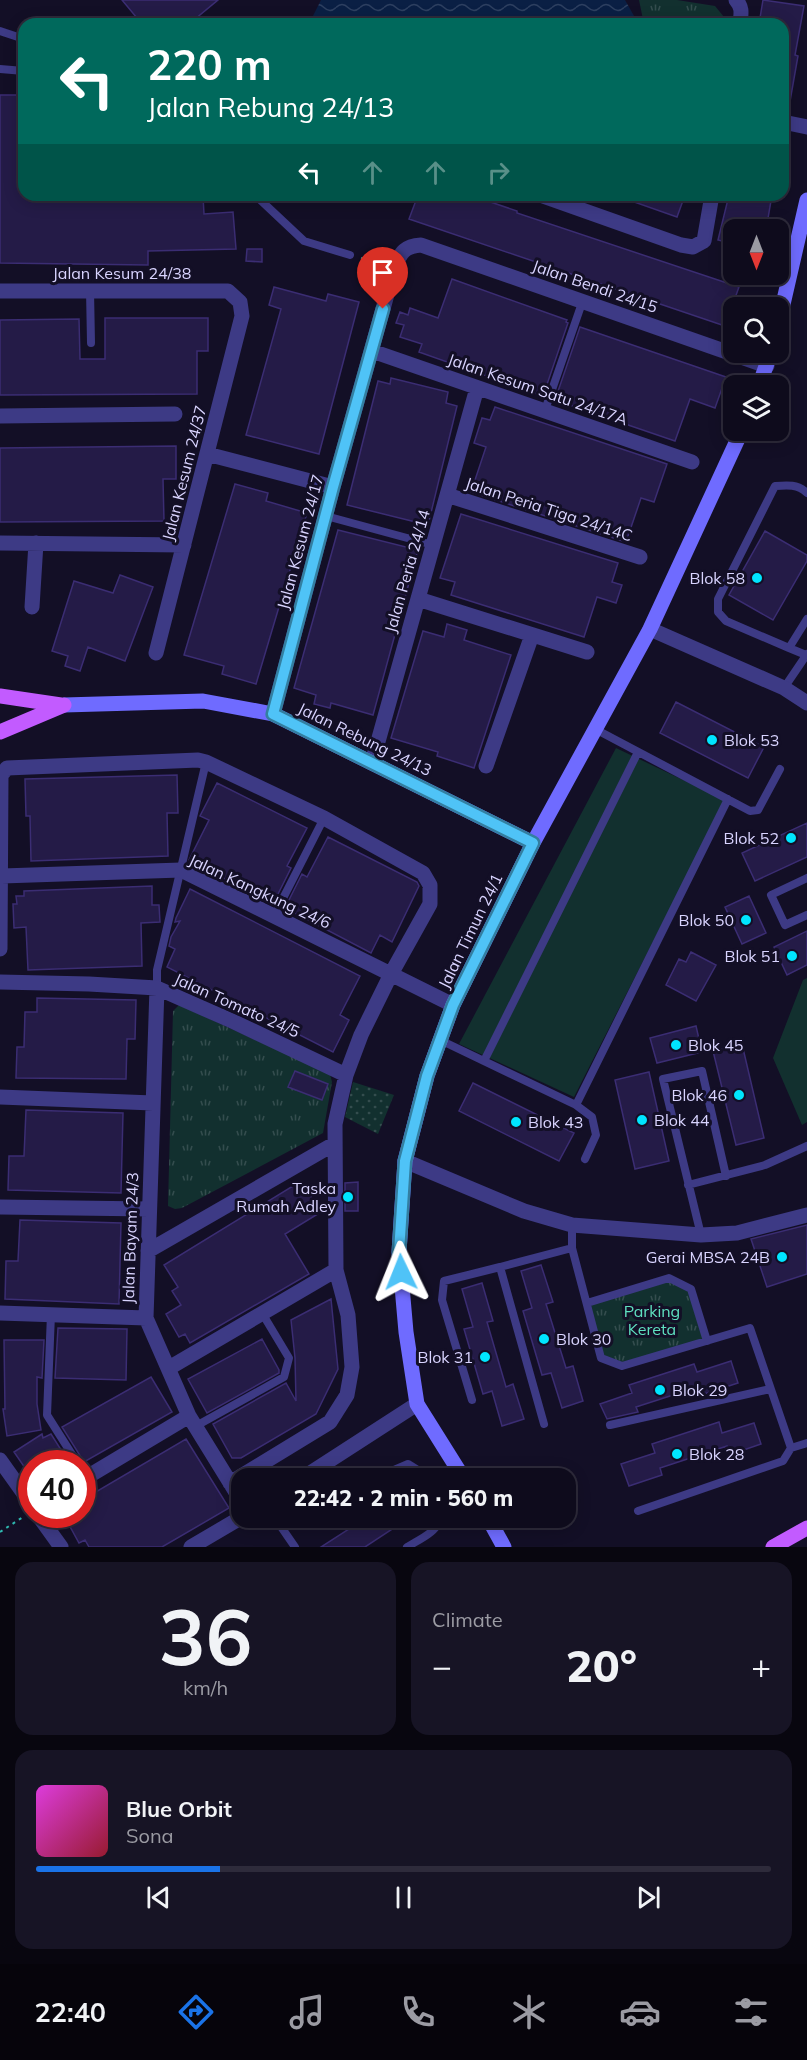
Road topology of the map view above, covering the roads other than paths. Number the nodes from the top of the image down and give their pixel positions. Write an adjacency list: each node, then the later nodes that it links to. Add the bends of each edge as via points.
1 (736, 0): 2 (street)
2 (741, 18)
3 (0, 30): 4 (lane)
4 (18, 37)
5 (0, 69): 6 (lane)
6 (18, 70)
7 (789, 123): 8 (street)
8 (807, 127)
9 (807, 200): 17 (street)
10 (261, 201): 14 (lane, via 304,241)
11 (557, 201): 12 (street, via 693,247 704,241)
12 (711, 201)
13 (411, 246): 18 (street, Jalan Bendi 24/15, via 421,245); 22 (street, Jalan Kesum 24/17, via 402,251 395,266)
14 (350, 255)
15 (90, 290): 16 (street, Jalan Kesum 24/38); 19 (street, Jalan Kesum 24/38, via 228,291); 20 (lane)
16 (0, 291)
17 (785, 297)
18 (583, 300): 21 (street, Jalan Bendi 24/15); 24 (lane)
19 (240, 302): 28 (street, Jalan Kesum 24/37, via 242,316)
20 (91, 343)
21 (723, 344)
22 (372, 351): 23 (street, Jalan Kesum Satu 24/17A); 30 (street, Jalan Kesum 24/17)
23 (477, 388): 24 (street, Jalan Kesum Satu 24/17A); 32 (street, Jalan Peria 24/14)
24 (544, 410): 29 (street, Jalan Kesum Satu 24/17A)
25 (175, 414): 26 (street)
26 (0, 416)
27 (738, 441): 42 (street, Jalan Timun 24/1)
28 (207, 454): 30 (street); 36 (street, Jalan Kesum 24/37)
29 (692, 462)
30 (333, 487): 33 (street, Jalan Kesum 24/17)
31 (807, 493): 44 (lane, via 790,484 775,486 718,599 718,612 726,621)
32 (447, 495): 37 (street, Jalan Peria 24/14); 38 (street, Jalan Peria Tiga 24/14C)
33 (326, 516): 37 (lane); 52 (street, Jalan Kesum 24/17)
34 (0, 543): 35 (street)
35 (36, 543): 36 (street); 40 (street)
36 (184, 545): 46 (street, Jalan Kesum 24/37)
37 (433, 545): 39 (street, Jalan Peria 24/14)
38 (640, 557)
39 (418, 599): 43 (street); 57 (street, Jalan Peria 24/14)
40 (32, 607)
41 (807, 619): 44 (lane)
42 (650, 629): 48 (street); 53 (street, Jalan Timun 24/1)
43 (532, 634): 45 (street); 58 (street)
44 (789, 648): 47 (lane)
45 (587, 652)
46 (156, 653)
47 (806, 655): 48 (lane)
48 (784, 688): 50 (street)
49 (0, 696): 51 (main road)
50 (807, 703)
51 (64, 705): 52 (street, Jalan Rebung 24/13, via 203,701); 54 (main road)
52 (273, 714): 57 (street, Jalan Rebung 24/13)
53 (595, 729): 55 (lane); 62 (street, Jalan Timun 24/1)
54 (0, 732)
55 (638, 752): 60 (lane); 74 (lane)
56 (206, 762): 61 (street); 63 (lane); 64 (street, via 7,768 2,775)
57 (372, 763): 62 (street, Jalan Rebung 24/13)
58 (486, 766)
59 (780, 769): 60 (lane, via 758,810 750,811)
60 (728, 799): 78 (lane)
61 (324, 818): 67 (lane); 69 (street, via 423,873 430,885 430,904)
62 (533, 843): 72 (street, Jalan Timun 24/1)
63 (181, 870): 64 (street, Jalan Kangkung 24/6); 67 (street, Jalan Kangkung 24/6); 71 (lane, via 157,970)
64 (2, 876): 68 (street)
65 (807, 878): 66 (lane, via 771,895 785,925)
66 (807, 915)
67 (274, 916): 69 (street, Jalan Kangkung 24/6)
68 (0, 949)
69 (391, 974): 72 (street, Jalan Kangkung 24/6); 75 (street)
70 (0, 982): 71 (street, Jalan Tomato 24/5)
71 (157, 988): 75 (street, Jalan Tomato 24/5); 77 (street, Jalan Bayam 24/3)
72 (453, 1005): 73 (street, Jalan Timun 24/1)
73 (440, 1040): 74 (lane); 82 (street, Jalan Timun 24/1)
74 (484, 1061): 78 (lane)
75 (346, 1075): 79 (street)
76 (0, 1097): 77 (street)
77 (153, 1103): 86 (street, Jalan Bayam 24/3)
78 (576, 1104): 81 (lane, via 592,1117 596,1135)
79 (334, 1144): 91 (street); 93 (street)
80 (807, 1146): 83 (lane, via 765,1165)
81 (585, 1159)
82 (405, 1161): 88 (street, via 524,1211); 103 (street, Jalan Timun 24/1, via 399,1252)
83 (726, 1176): 84 (lane); 84 (lane, via 702,1071 663,1079)
84 (688, 1185): 89 (lane)
85 (0, 1207): 86 (street)
86 (149, 1209): 91 (street, Jalan Bayam 24/3)
87 (807, 1215): 89 (street, via 737,1233)
88 (572, 1225): 89 (street); 90 (lane)
89 (701, 1235)
90 (572, 1248): 92 (lane); 94 (lane)
91 (148, 1251): 98 (street, Jalan Bayam 24/3)
92 (500, 1267): 102 (lane, via 444,1281 442,1300); 105 (lane)
93 (336, 1270): 96 (street); 116 (street, via 349,1325 352,1367 347,1395 330,1422)
94 (587, 1303): 99 (lane, via 669,1278 691,1289); 99 (lane, via 601,1358 622,1366)
95 (0, 1313): 97 (street)
96 (262, 1313): 100 (street); 104 (lane, via 289,1358 284,1377)
97 (51, 1314): 98 (street); 109 (lane, via 47,1415)
98 (146, 1318): 100 (street, Jalan Bayam 24/3)
99 (707, 1341): 101 (lane, via 750,1328)
100 (169, 1368): 104 (street, Jalan Bayam 24/3)
101 (770, 1389): 106 (lane); 108 (lane)
102 (472, 1400)
103 (417, 1404): 111 (street); 114 (street, Jalan Timun 24/1)
104 (193, 1421): 115 (street); 116 (street, Jalan Bayam 24/3)
105 (544, 1424)
106 (610, 1425)
107 (807, 1443): 108 (lane)
108 (790, 1448): 118 (lane, via 783,1461)
109 (69, 1450)
110 (0, 1460): 117 (street)
111 (318, 1468)
112 (399, 1468): 113 (lane, via 408,1464)
113 (414, 1468)
114 (457, 1468)
115 (96, 1470)
116 (230, 1483)
117 (18, 1490)
118 (638, 1511)
119 (231, 1523): 126 (street)
120 (45, 1528): 125 (street)
121 (282, 1528): 127 (lane)
122 (435, 1528): 128 (lane)
123 (494, 1528): 129 (street)
124 (807, 1528): 130 (main road)
125 (61, 1547)
126 (191, 1547)
127 (295, 1547)
128 (407, 1547)
129 (504, 1547)
130 (773, 1547)

